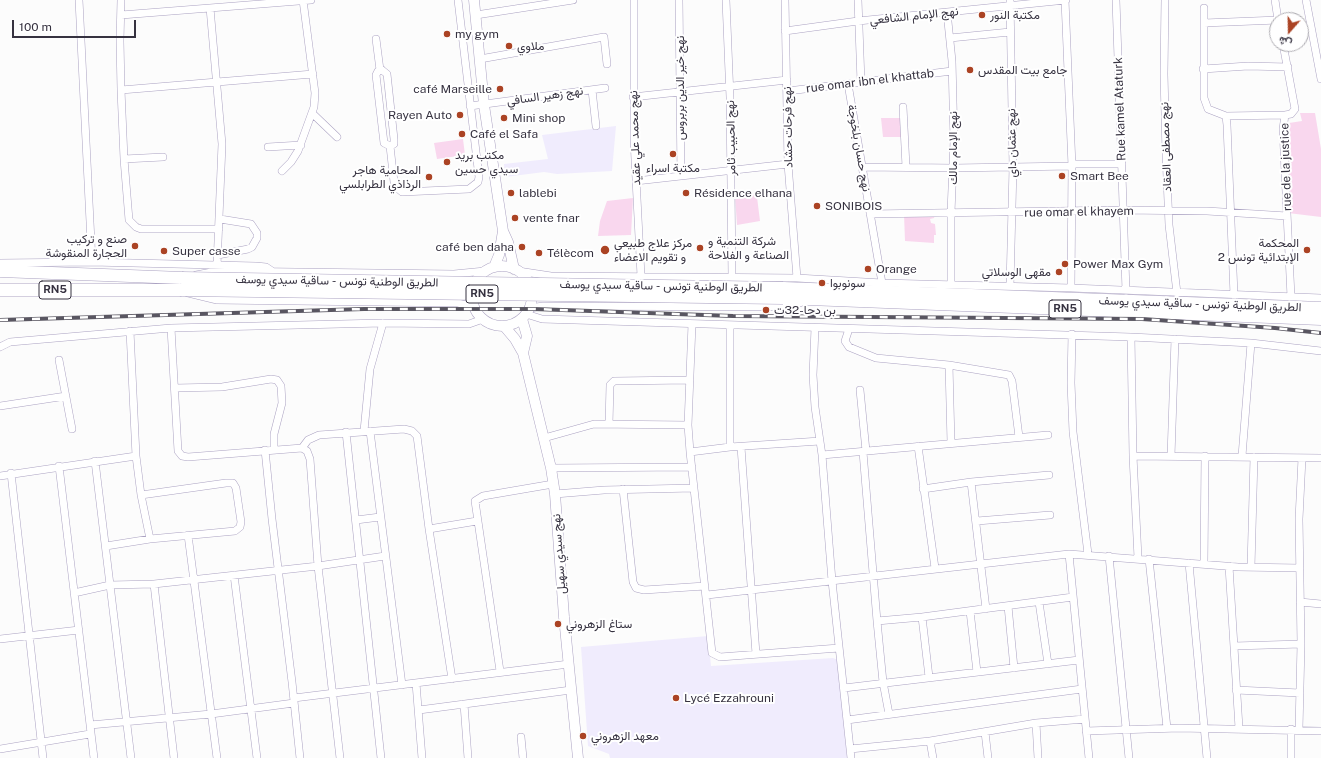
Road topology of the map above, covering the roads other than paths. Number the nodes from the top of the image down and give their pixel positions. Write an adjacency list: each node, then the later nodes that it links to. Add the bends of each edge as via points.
1 (79, 0): 91 (street)
2 (121, 0): 26 (street)
3 (303, 0): 4 (street); 21 (street); 42 (street)
4 (311, 0)
5 (458, 0): 56 (street)
6 (474, 0): 27 (main road)
7 (573, 0): 27 (street)
8 (634, 0): 54 (street, نهج محمد علي عقيد)
9 (679, 0): 53 (street, نهج خير الدين بربروس)
10 (726, 0): 48 (street, نهج الحبيب ثامر)
11 (785, 0): 31 (street, نهج فرحات حشاد)
12 (858, 0): 29 (street)
13 (991, 0): 22 (street)
14 (1066, 0): 19 (street, نهج الإمام الشافعي); 70 (street)
15 (1116, 0): 69 (street, Rue kamel Ataturk)
16 (1165, 0): 81 (street, نهج مصطفى العقاد, via 1164,74)
17 (1275, 0): 25 (street)
18 (1306, 0): 43 (street)
19 (1041, 1): 20 (street, نهج الإمام الشافعي)
20 (1010, 3): 22 (street, نهج الإمام الشافعي); 32 (street, نهج عثمان داي)
21 (210, 8): 26 (street); 45 (street)
22 (993, 8): 24 (street, نهج الإمام الشافعي)
23 (1204, 8): 30 (street)
24 (947, 12): 29 (street, نهج الإمام الشافعي); 33 (street, نهج الإمام مالك)
25 (1277, 12)
26 (121, 15): 50 (street)
27 (476, 15): 36 (main road)
28 (1269, 20): 30 (street)
29 (858, 21): 31 (street, نهج الإمام الشافعي); 46 (street)
30 (1204, 23): 39 (street)
31 (785, 31): 44 (street, نهج فرحات حشاد)
32 (1010, 32): 33 (street); 73 (street, نهج عثمان داي)
33 (950, 38): 41 (street, نهج الإمام مالك)
34 (376, 39): 40 (street)
35 (1285, 52): 38 (street, rue de la justice)
36 (480, 59): 37 (street, via 604,37); 55 (main road)
37 (607, 64)
38 (1288, 67): 39 (street); 59 (street, rue de la justice, via 1294,109 1291,114)
39 (1203, 69): 60 (street, via 1206,106 1217,114)
40 (380, 70): 64 (street, via 376,75 384,143); 64 (street, via 386,72 387,76 394,142)
41 (952, 71): 46 (street, rue omar ibn el khattab); 74 (street, نهج الإمام مالك)
42 (313, 74): 45 (street); 58 (street)
43 (1321, 78)
44 (787, 80): 48 (street); 52 (street, نهج فرحات حشاد)
45 (217, 82): 50 (street); 87 (street, via 222,144)
46 (861, 82): 47 (street, rue omar ibn el khattab)
47 (848, 84): 52 (street, rue omar ibn el khattab); 71 (street, نهج حسان بلخوجة)
48 (730, 86): 53 (street); 75 (street, نهج الحبيب ثامر)
49 (605, 88): 51 (street, نهج زهير السافي)
50 (122, 90): 67 (street)
51 (592, 90): 55 (street, نهج زهير السافي); 61 (street)
52 (788, 91): 68 (street, نهج فرحات حشاد)
53 (680, 92): 54 (street); 77 (street, نهج خير الدين بربروس)
54 (633, 97): 78 (street, نهج محمد علي عقيد)
55 (484, 105): 56 (street, نهج زهير السافي); 89 (main road)
56 (470, 106): 64 (street, via 479,177 472,188 402,192 394,182)
57 (903, 107): 72 (street)
58 (313, 114): 62 (street); 63 (street)
59 (1285, 115): 60 (street); 86 (street, rue de la justice, via 1283,129)
60 (1226, 116): 83 (street)
61 (596, 126)
62 (337, 136)
63 (301, 145): 65 (street); 76 (street, via 295,157)
64 (390, 146)
65 (268, 147)
66 (163, 158): 67 (street)
67 (124, 159): 88 (street, via 128,215 136,227)
68 (788, 164): 75 (street); 100 (street, نهج فرحات حشاد)
69 (1122, 164): 70 (street); 79 (street, Rue kamel Ataturk)
70 (1072, 165): 73 (street); 80 (street)
71 (862, 167): 72 (street); 85 (street, نهج حسان بلخوجة)
72 (906, 167): 74 (street)
73 (1013, 167): 74 (street); 84 (street, نهج عثمان داي)
74 (954, 168): 82 (street, نهج الإمام مالك)
75 (732, 169): 77 (street); 99 (street, نهج الحبيب ثامر)
76 (282, 171)
77 (681, 176): 78 (street)
78 (636, 181): 98 (street, نهج محمد علي عقيد)
79 (1123, 210): 80 (street, rue omar el khayem); 81 (street, rue omar el khayem); 107 (street, Rue kamel Ataturk)
80 (1071, 211): 84 (street, rue omar el khayem); 105 (street)
81 (1168, 211): 83 (street, rue omar el khayem); 108 (street, نهج مصطفى العقاد)
82 (951, 212): 84 (street, rue omar el khayem); 85 (street, rue omar el khayem); 103 (street, نهج الإمام مالك)
83 (1230, 212): 86 (street, rue omar el khayem); 110 (street)
84 (1012, 213): 104 (street, نهج عثمان داي)
85 (870, 214): 101 (street, نهج حسان بلخوجة)
86 (1287, 216): 111 (street, rue de la justice)
87 (220, 219): 88 (street); 90 (street, via 251,224 257,238 256,243 248,249)
88 (219, 229): 90 (street)
89 (503, 231): 94 (main road, via 499,255); 95 (main road)
90 (218, 255): 93 (street)
91 (92, 262): 92 (street); 93 (street)
92 (0, 263)
93 (217, 266): 97 (street, via 262,266)
94 (490, 269): 95 (main road, via 501,266); 97 (street, via 460,274); 114 (main road, via 480,276 473,287)
95 (516, 270): 98 (street, via 551,276); 116 (main road, via 524,275 531,287 532,294)
96 (0, 271): 102 (highway, الطريق الوطنية تونس - ساقية سيدي يوسف / RN5)
97 (272, 272): 102 (street, via 217,271)
98 (641, 276): 99 (street)
99 (732, 277): 100 (street)
100 (797, 278): 101 (street)
101 (882, 282): 103 (street)
102 (181, 284): 106 (highway, الطريق الوطنية تونس - ساقية سيدي يوسف / RN5); 109 (highway, الطريق الوطنية تونس - ساقية سيدي يوسف / RN5, bridge); 114 (street, via 202,298 217,300 458,303)
103 (951, 285): 104 (street)
104 (1010, 286): 105 (street)
105 (1071, 288): 107 (street)
106 (0, 290)
107 (1126, 291): 108 (street)
108 (1177, 292): 110 (street)
109 (783, 293): 113 (highway, الطريق الوطنية تونس - ساقية سيدي يوسف / RN5); 115 (highway, الطريق الوطنية تونس - ساقية سيدي يوسف / RN5)
110 (1234, 295): 111 (street)
111 (1291, 297): 112 (street)
112 (1321, 298)
113 (808, 299): 116 (street, via 787,307 543,306); 118 (highway, الطريق الوطنية تونس - ساقية سيدي يوسف / RN5)
114 (474, 307): 117 (main road)
115 (1321, 308)
116 (526, 314): 120 (street, via 542,319); 122 (main road, via 516,323); 133 (main road, نهج سيدي سهيل, via 527,336)
117 (483, 319): 119 (street, via 469,324); 122 (main road)
118 (1321, 319)
119 (383, 323): 123 (street); 144 (street, via 371,364)
120 (692, 324): 121 (street); 136 (street)
121 (730, 325): 124 (street); 152 (street)
122 (504, 326): 133 (main road, نهج سيدي سهيل)
123 (171, 328): 126 (street); 137 (street)
124 (815, 328): 125 (street); 149 (street, via 813,375)
125 (849, 329): 127 (street); 135 (street, via 846,344 867,355 907,362)
126 (130, 331): 131 (street, via 10,342); 160 (street)
127 (1072, 334): 128 (street); 191 (street, via 1073,432)
128 (1131, 337): 129 (street); 161 (street)
129 (1175, 339): 130 (street); 162 (street)
130 (1251, 343): 132 (street); 164 (street)
131 (0, 347)
132 (1321, 351)
133 (523, 353): 148 (main road, نهج سيدي سهيل)
134 (59, 360): 139 (street)
135 (949, 365): 147 (street, via 1011,376); 150 (street)
136 (690, 380): 141 (street, via 614,381 610,385); 142 (street)
137 (175, 388): 155 (street, via 222,387 277,380 281,386 282,403 274,434); 156 (street, via 178,451 182,456)
138 (860, 390): 157 (street)
139 (66, 396): 140 (street); 143 (street)
140 (0, 406)
141 (609, 424): 142 (street); 148 (street, via 587,425)
142 (688, 425): 158 (street)
143 (72, 429)
144 (367, 431): 145 (street); 182 (street); 186 (street, via 408,430 417,436)
145 (346, 432): 154 (street, via 312,437); 183 (street)
146 (1048, 435): 147 (street)
147 (1019, 437): 150 (street)
148 (544, 438): 171 (main road, نهج سيدي سهيل)
149 (820, 442): 153 (street); 159 (street)
150 (951, 443): 151 (street)
151 (918, 446): 157 (street); 178 (street)
152 (730, 447): 153 (street); 158 (street)
153 (741, 447): 213 (street)
154 (302, 448): 155 (street); 200 (street, via 307,451 310,459)
155 (274, 449): 156 (street)
156 (265, 450): 205 (street)
157 (864, 451): 159 (street); 207 (street)
158 (690, 452): 170 (street)
159 (822, 455): 209 (street)
160 (136, 456): 168 (street); 180 (street)
161 (1133, 456): 162 (street); 194 (street)
162 (1171, 456): 163 (street)
163 (1204, 456): 164 (street); 199 (street)
164 (1242, 456): 165 (street)
165 (1254, 456): 166 (street); 203 (street)
166 (1302, 458): 167 (street); 204 (street)
167 (1321, 458)
168 (95, 461): 169 (street); 189 (street)
169 (59, 466): 172 (street); 214 (street)
170 (692, 467): 171 (street); 176 (street)
171 (551, 468): 177 (main road, نهج سيدي سهيل)
172 (11, 474): 174 (street); 226 (street)
173 (1049, 475): 175 (street)
174 (0, 476)
175 (971, 482): 178 (street); 185 (street)
176 (694, 488): 179 (street); 212 (street)
177 (554, 489): 179 (street); 184 (street, via 478,498 475,506); 233 (main road, نهج سيدي سهيل)
178 (923, 489): 202 (street)
179 (623, 490): 212 (street, via 633,582 636,588 644,590)
180 (141, 495): 187 (street, via 233,483 236,488 240,527 235,531); 188 (street)
181 (1050, 515): 185 (street)
182 (380, 517): 183 (street); 192 (street)
183 (356, 520): 195 (street)
184 (477, 521): 186 (street); 236 (street)
185 (977, 521): 197 (street)
186 (429, 529): 239 (street)
187 (188, 535): 188 (street); 208 (street)
188 (150, 538): 189 (street)
189 (106, 546): 211 (street)
190 (1069, 554): 191 (street); 197 (street); 216 (street)
191 (1088, 554): 193 (street)
192 (385, 556): 195 (street); 242 (street)
193 (1109, 556): 194 (street); 265 (street)
194 (1138, 558): 196 (street)
195 (360, 559): 200 (street); 244 (street)
196 (1149, 559): 198 (street); 262 (street)
197 (980, 563): 202 (street); 221 (street)
198 (1189, 563): 199 (street); 263 (street)
199 (1204, 564): 201 (street)
200 (318, 566): 205 (street); 248 (street)
201 (1229, 566): 203 (street); 229 (street)
202 (936, 568): 207 (street)
203 (1251, 568): 204 (street)
204 (1300, 568): 218 (street)
205 (279, 570): 206 (street); 250 (street)
206 (234, 576): 208 (street); 252 (street)
207 (873, 577): 209 (street); 224 (street)
208 (194, 579): 210 (street); 254 (street)
209 (832, 581): 213 (street); 230 (street)
210 (154, 584): 211 (street); 256 (street)
211 (110, 585): 214 (street); 259 (street)
212 (706, 586): 215 (street)
213 (752, 591): 215 (street); 231 (street)
214 (74, 593): 225 (street)
215 (707, 595): 231 (street, via 713,655 720,657)
216 (1073, 597): 217 (street); 232 (street)
217 (1039, 602): 220 (street); 234 (street)
218 (1300, 602): 219 (street); 228 (street)
219 (1321, 604)
220 (1008, 606): 221 (street); 235 (street)
221 (986, 609): 222 (street)
222 (970, 611): 223 (street); 237 (street)
223 (922, 617): 224 (street); 238 (street)
224 (877, 621): 240 (street)
225 (79, 630): 226 (street); 261 (street)
226 (30, 635): 227 (street); 274 (street)
227 (0, 639)
228 (1301, 644): 229 (street); 249 (street)
229 (1234, 646): 247 (street)
230 (839, 648): 231 (street); 243 (street)
231 (756, 654)
232 (1079, 660): 234 (street); 245 (street)
233 (568, 664): 236 (street); 246 (main road, نهج سيدي سهيل)
234 (1048, 664): 235 (street)
235 (1014, 668): 237 (street)
236 (500, 671): 239 (street)
237 (977, 672): 238 (street)
238 (929, 677): 240 (street)
239 (452, 679): 241 (street)
240 (883, 682): 243 (street); 255 (street)
241 (416, 683): 242 (street); 253 (street)
242 (402, 685): 244 (street)
243 (844, 688): 258 (street)
244 (373, 689): 248 (street); 285 (street)
245 (1082, 689): 255 (street); 257 (street)
246 (571, 690): 251 (street); 289 (main road, نهج سيدي سهيل)
247 (1236, 690): 249 (street); 264 (street)
248 (334, 693): 250 (street); 284 (street)
249 (1300, 693): 267 (street)
250 (294, 701): 252 (street); 283 (street)
251 (464, 704): 253 (street); 287 (street)
252 (251, 708): 254 (street); 282 (street)
253 (419, 710): 286 (street)
254 (211, 714): 256 (street); 281 (street)
255 (889, 714): 258 (street)
256 (168, 718): 259 (street); 280 (street)
257 (1085, 719): 260 (street); 268 (street)
258 (847, 720): 276 (street)
259 (127, 722): 261 (street); 279 (street)
260 (1036, 724): 270 (street); 293 (street)
261 (90, 726): 271 (street)
262 (1167, 728): 263 (street); 265 (street)
263 (1205, 728): 264 (street); 296 (street)
264 (1238, 728): 266 (street)
265 (1127, 729): 268 (street); 295 (street)
266 (1291, 729): 267 (street); 297 (street)
267 (1299, 729): 269 (street)
268 (1086, 731): 294 (street)
269 (1321, 731)
270 (985, 732): 273 (street); 292 (street)
271 (90, 734): 274 (street); 278 (street)
272 (521, 737): 288 (street)
273 (930, 741): 276 (street); 291 (street)
274 (42, 742): 275 (street); 277 (street)
275 (0, 749)
276 (850, 750): 290 (street)
277 (43, 758)
278 (94, 758)
279 (131, 758)
280 (174, 758)
281 (217, 758)
282 (257, 758)
283 (300, 758)
284 (340, 758)
285 (381, 758)
286 (422, 758)
287 (468, 758)
288 (523, 758)
289 (578, 758)
290 (851, 758)
291 (933, 758)
292 (988, 758)
293 (1038, 758)
294 (1089, 758)
295 (1130, 758)
296 (1207, 758)
297 (1291, 758)

